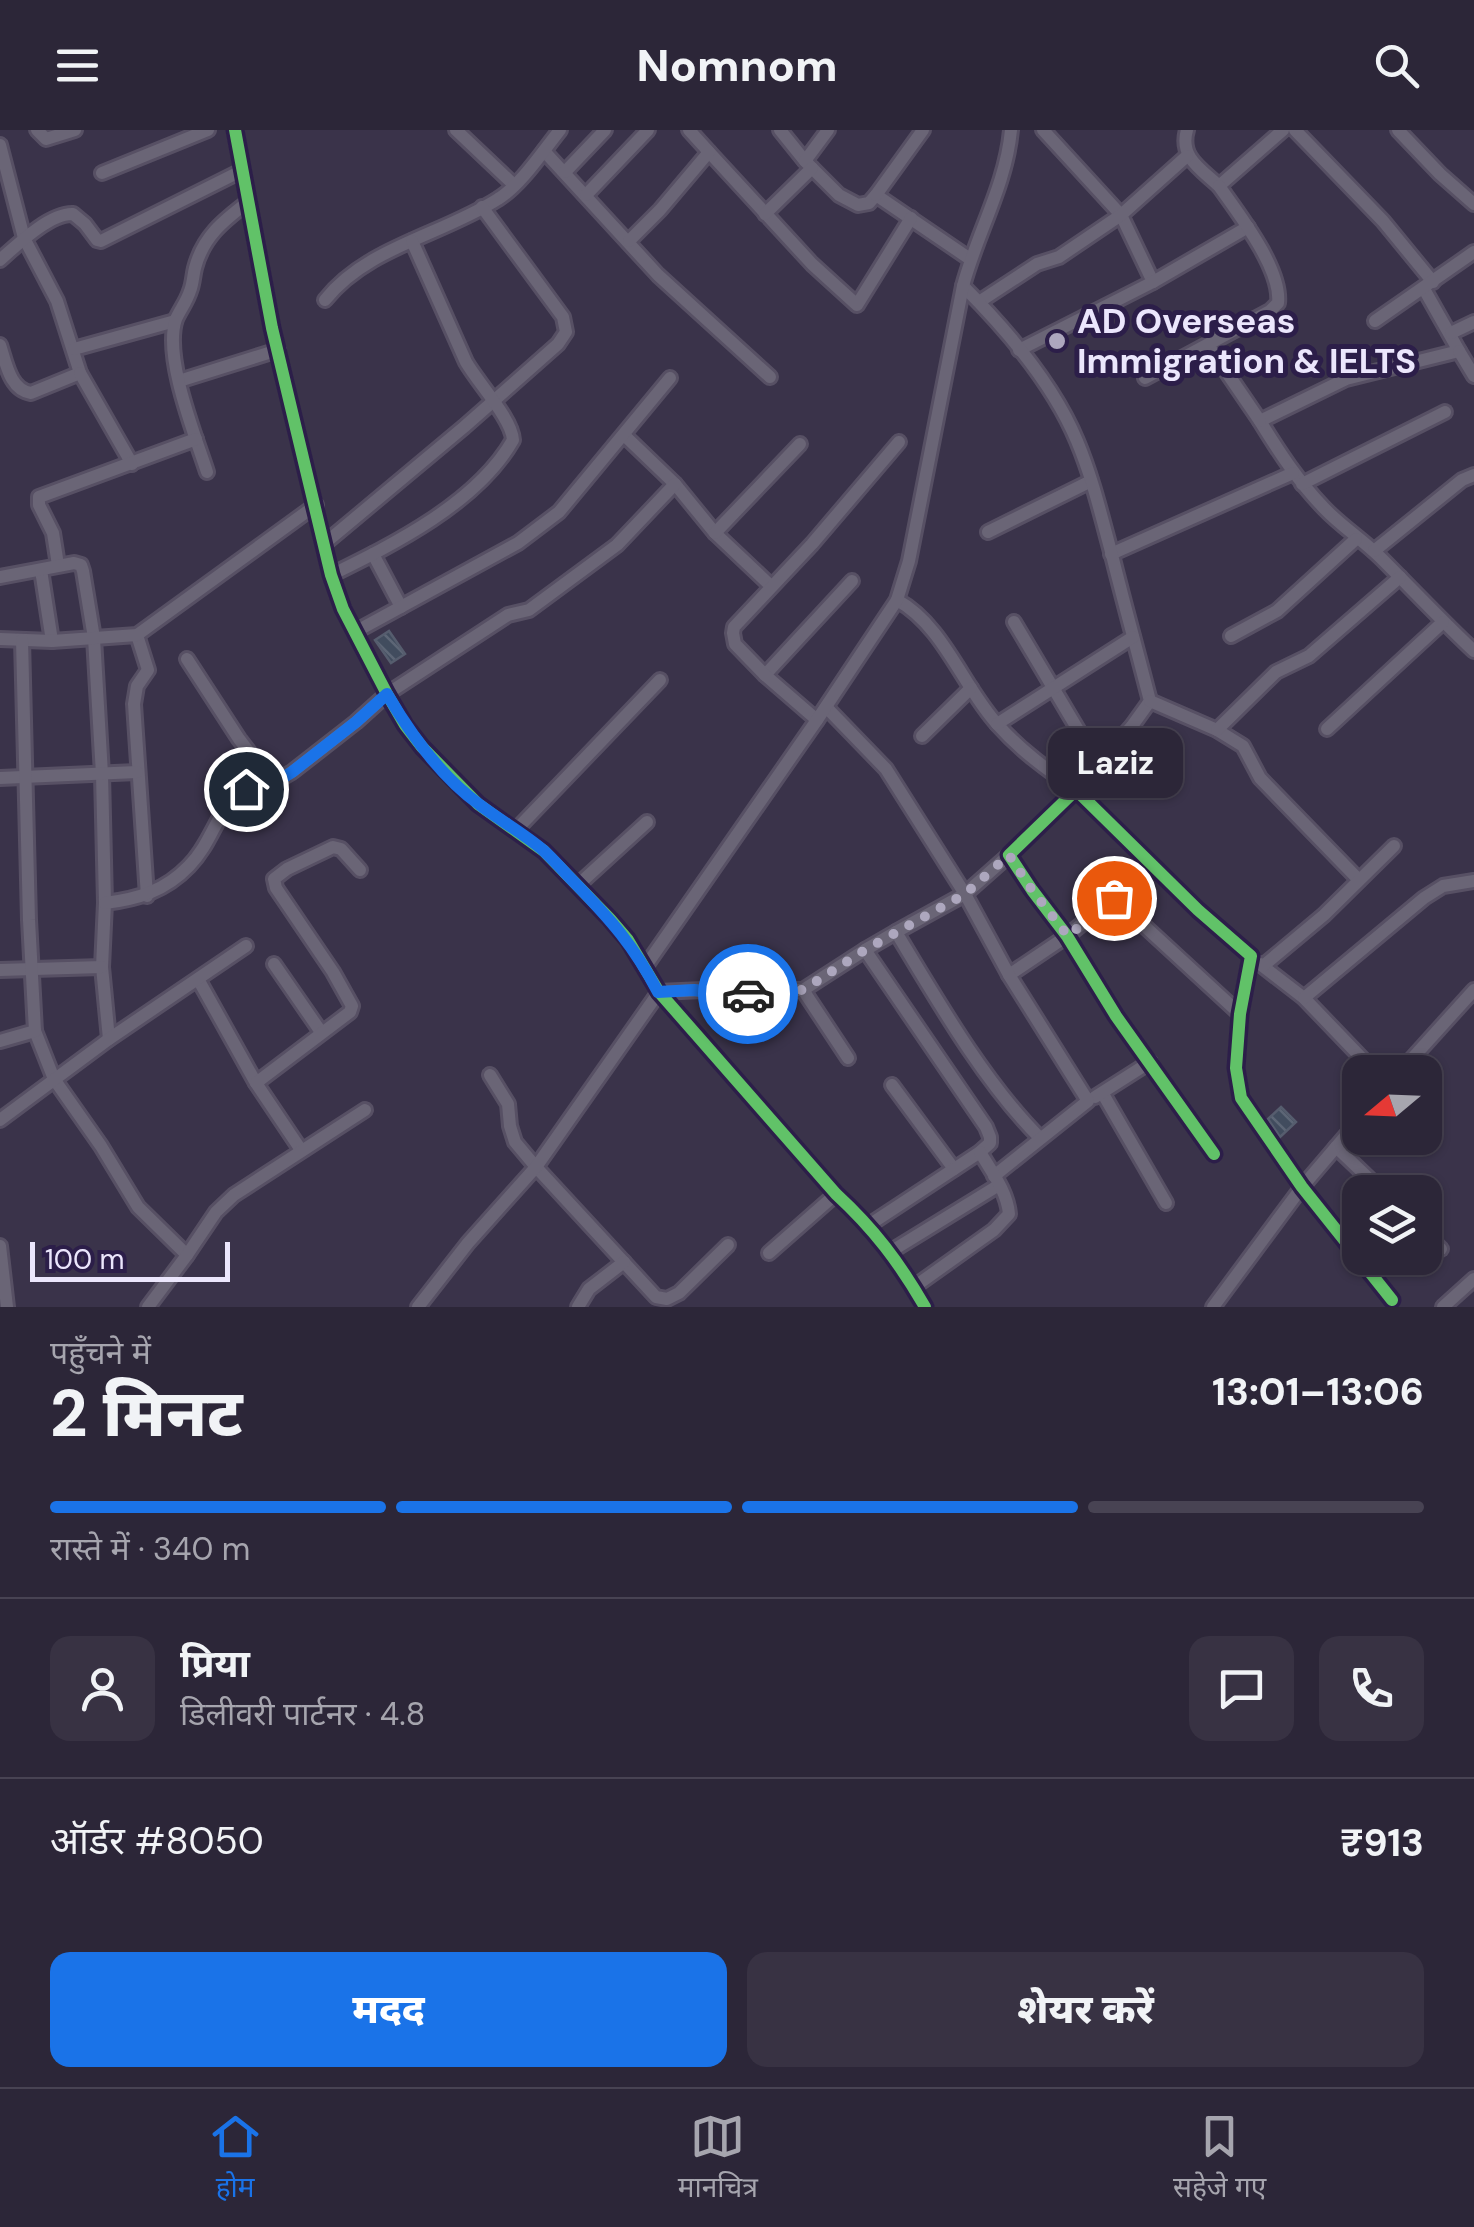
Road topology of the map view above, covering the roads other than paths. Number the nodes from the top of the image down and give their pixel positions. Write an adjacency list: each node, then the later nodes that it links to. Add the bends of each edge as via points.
1 (37, 130): 2 (street, via 51,139)
2 (75, 130)
3 (208, 130): 25 (street)
4 (235, 130): 24 (street)
5 (456, 130): 27 (street)
6 (560, 130): 20 (street)
7 (605, 130): 26 (street)
8 (648, 130): 29 (street)
9 (689, 130): 21 (street)
10 (780, 130): 23 (street)
11 (828, 130): 23 (street)
12 (922, 130): 30 (street)
13 (1012, 130): 42 (street, via 1008,159)
14 (1043, 130): 35 (street)
15 (1188, 130): 22 (street)
16 (1283, 130): 28 (street)
17 (1295, 130): 46 (street, via 1383,220)
18 (1398, 130): 32 (street)
19 (0, 144): 38 (street)
20 (544, 150): 26 (street); 27 (street)
21 (709, 152): 34 (street); 40 (street)
22 (1188, 156): 28 (street); 35 (street)
23 (808, 165): 30 (street, via 853,204); 34 (street)
24 (241, 171): 31 (street); 38 (street, via 106,239 96,240 68,213)
25 (102, 172)
26 (565, 172): 29 (street)
27 (514, 184): 33 (street)
28 (1219, 186): 37 (street)
29 (586, 195): 40 (street)
30 (876, 195): 36 (street)
31 (248, 202): 49 (street, via 208,238); 56 (street)
32 (1474, 204)
33 (482, 207): 39 (street); 65 (street, via 566,328 558,344)
34 (765, 214): 36 (street, via 857,305)
35 (1121, 215): 44 (street); 48 (street)
36 (911, 218): 42 (street)
37 (1248, 227): 44 (street); 54 (street, via 1278,286 1278,303)
38 (24, 238): 43 (street); 55 (street)
39 (412, 241): 47 (street, via 348,276); 65 (street, via 466,362)
40 (629, 241): 61 (street)
41 (1474, 252): 46 (street)
42 (970, 259): 45 (street)
43 (0, 260)
44 (1153, 282): 57 (street)
45 (963, 286): 48 (street); 93 (street)
46 (1428, 286): 50 (street); 52 (street)
47 (325, 300)
48 (979, 302): 57 (street)
49 (175, 321): 55 (street); 64 (street)
50 (1375, 321)
51 (1474, 322): 52 (street)
52 (1450, 333): 58 (street)
53 (0, 345): 59 (street, via 24,392)
54 (1208, 345): 63 (street); 67 (street)
55 (74, 348): 59 (street)
56 (278, 350): 64 (street); 78 (street)
57 (1019, 350): 76 (street, via 1058,405)
58 (1459, 351): 60 (street); 67 (street, via 1346,379)
59 (80, 373): 72 (street)
60 (1474, 376)
61 (770, 377)
62 (670, 378): 68 (street)
63 (1145, 378)
64 (179, 381): 69 (street)
65 (492, 401): 82 (street); 84 (street, via 513,432 490,470 440,514)
66 (1445, 412): 75 (street)
67 (1260, 421): 75 (street)
68 (624, 436): 77 (street); 94 (street, via 538,529)
69 (196, 439): 72 (street); 73 (street)
70 (899, 442): 92 (street)
71 (800, 444): 80 (street)
72 (132, 464): 86 (street, via 39,497)
73 (207, 472)
74 (1474, 475): 83 (street)
75 (1297, 478): 81 (street); 85 (street)
76 (1091, 481): 79 (street); 85 (street)
77 (675, 484): 80 (street); 111 (street, via 617,545 529,610 508,615)
78 (316, 505): 82 (street); 98 (street)
79 (988, 532)
80 (715, 533): 92 (street)
81 (1356, 539): 83 (street); 99 (street, via 1276,610)
82 (324, 544): 88 (street)
83 (1374, 551): 90 (street)
84 (374, 554): 88 (street); 94 (street)
85 (1111, 554): 101 (street)
86 (58, 566): 87 (street); 100 (street, via 82,567)
87 (40, 570): 89 (street); 104 (street)
88 (331, 575): 97 (street)
89 (0, 576)
90 (1400, 577): 96 (street); 117 (street, via 1309,656 1276,672)
91 (852, 581): 107 (street)
92 (770, 586): 107 (street, via 732,633)
93 (897, 600): 109 (street, via 918,615); 113 (street)
94 (401, 606): 97 (street)
95 (1014, 622): 110 (street)
96 (1442, 622): 105 (street); 116 (street)
97 (355, 632): 111 (street)
98 (136, 635): 100 (street); 120 (street, via 148,670 134,696)
99 (1231, 636)
100 (94, 638): 104 (street); 121 (street)
101 (1133, 638): 110 (street); 112 (street)
102 (0, 639): 103 (street)
103 (22, 640): 104 (street); 123 (street)
104 (52, 641)
105 (1474, 651)
106 (187, 659): 124 (street)
107 (765, 676): 114 (street)
108 (660, 680): 127 (street)
109 (971, 688): 115 (street); 118 (street)
110 (1054, 688): 115 (street); 119 (street)
111 (387, 694): 124 (street); 127 (street, via 461,789)
112 (1150, 702): 117 (street); 119 (street)
113 (826, 706): 114 (street); 135 (street, via 886,769)
114 (817, 720): 147 (street)
115 (997, 724): 125 (street)
116 (1327, 728)
117 (1217, 730): 132 (street, via 1243,746 1260,778)
118 (922, 736)
119 (1099, 765): 125 (street)
120 (137, 772): 121 (street); 136 (street)
121 (102, 774): 123 (street); 138 (street)
122 (0, 778): 123 (street)
123 (24, 779): 149 (street)
124 (273, 784): 136 (street, via 234,797 189,866)
125 (1076, 790): 129 (street); 130 (street)
126 (647, 822): 134 (street)
127 (516, 830): 134 (street)
128 (1394, 846): 132 (street)
129 (1009, 855): 135 (street); 140 (street)
130 (1144, 858): 137 (street); 143 (street)
131 (360, 870): 158 (street, via 334,847 274,879 351,1002 350,1012)
132 (1359, 880): 145 (street)
133 (1474, 881): 155 (street, via 1443,886 1424,898)
134 (578, 885): 147 (street)
135 (965, 894): 139 (street); 150 (street)
136 (147, 896): 138 (street)
137 (1114, 898): 140 (street); 156 (street)
138 (105, 904): 146 (street)
139 (896, 932): 142 (street); 173 (street, via 974,1054)
140 (1068, 936): 150 (street); 164 (street)
141 (246, 946): 151 (street)
142 (865, 950): 152 (street); 177 (street, via 989,1132 990,1143)
143 (1251, 956): 145 (street); 156 (street)
144 (274, 964): 158 (street)
145 (1264, 966): 155 (street)
146 (102, 967): 149 (street); 159 (street)
147 (645, 967): 154 (street)
148 (0, 970): 149 (street)
149 (32, 970): 157 (street)
150 (1008, 975): 170 (street)
151 (198, 979): 159 (street); 167 (street)
152 (803, 990): 154 (street, via 734,996); 163 (street)
153 (1474, 990): 162 (street)
154 (658, 992): 179 (street); 184 (street)
155 (1304, 998): 161 (street)
156 (1240, 1014): 183 (street, via 1241,1098)
157 (35, 1031): 160 (street); 166 (street)
158 (321, 1032): 167 (street)
159 (109, 1039): 166 (street)
160 (0, 1041)
161 (1359, 1055)
162 (1415, 1055)
163 (848, 1058)
164 (1150, 1062): 169 (street); 178 (street)
165 (490, 1076): 179 (street, via 508,1104 512,1136)
166 (54, 1079): 172 (street); 191 (street, via 138,1207)
167 (256, 1083): 176 (street)
168 (892, 1084): 180 (street)
169 (1103, 1094): 170 (street); 185 (street)
170 (1088, 1101): 173 (street)
171 (365, 1110): 176 (street)
172 (0, 1120)
173 (1040, 1138): 182 (street)
174 (1342, 1140): 175 (street)
175 (1336, 1147): 181 (street); 183 (street)
176 (301, 1150): 191 (street, via 234,1195)
177 (980, 1152): 180 (street); 182 (street)
178 (1214, 1154)
179 (536, 1167): 192 (street); 196 (street)
180 (954, 1169): 186 (street)
181 (1365, 1175)
182 (997, 1181): 189 (street); 194 (street, via 1008,1207 1003,1222)
183 (1302, 1187): 195 (street); 201 (street)
184 (836, 1194): 186 (street); 190 (street)
185 (1166, 1203)
186 (869, 1225): 189 (street)
187 (728, 1245): 192 (street, via 668,1300 656,1297)
188 (0, 1246): 197 (street)
189 (890, 1252): 194 (street)
190 (770, 1254)
191 (187, 1256): 198 (street)
192 (624, 1262): 199 (street, via 589,1289)
193 (1474, 1278): 202 (street)
194 (914, 1288): 200 (street)
195 (1392, 1300)
196 (425, 1304)
197 (6, 1307)
198 (148, 1307)
199 (578, 1307)
200 (925, 1307)
201 (1212, 1307)
202 (1444, 1307)

